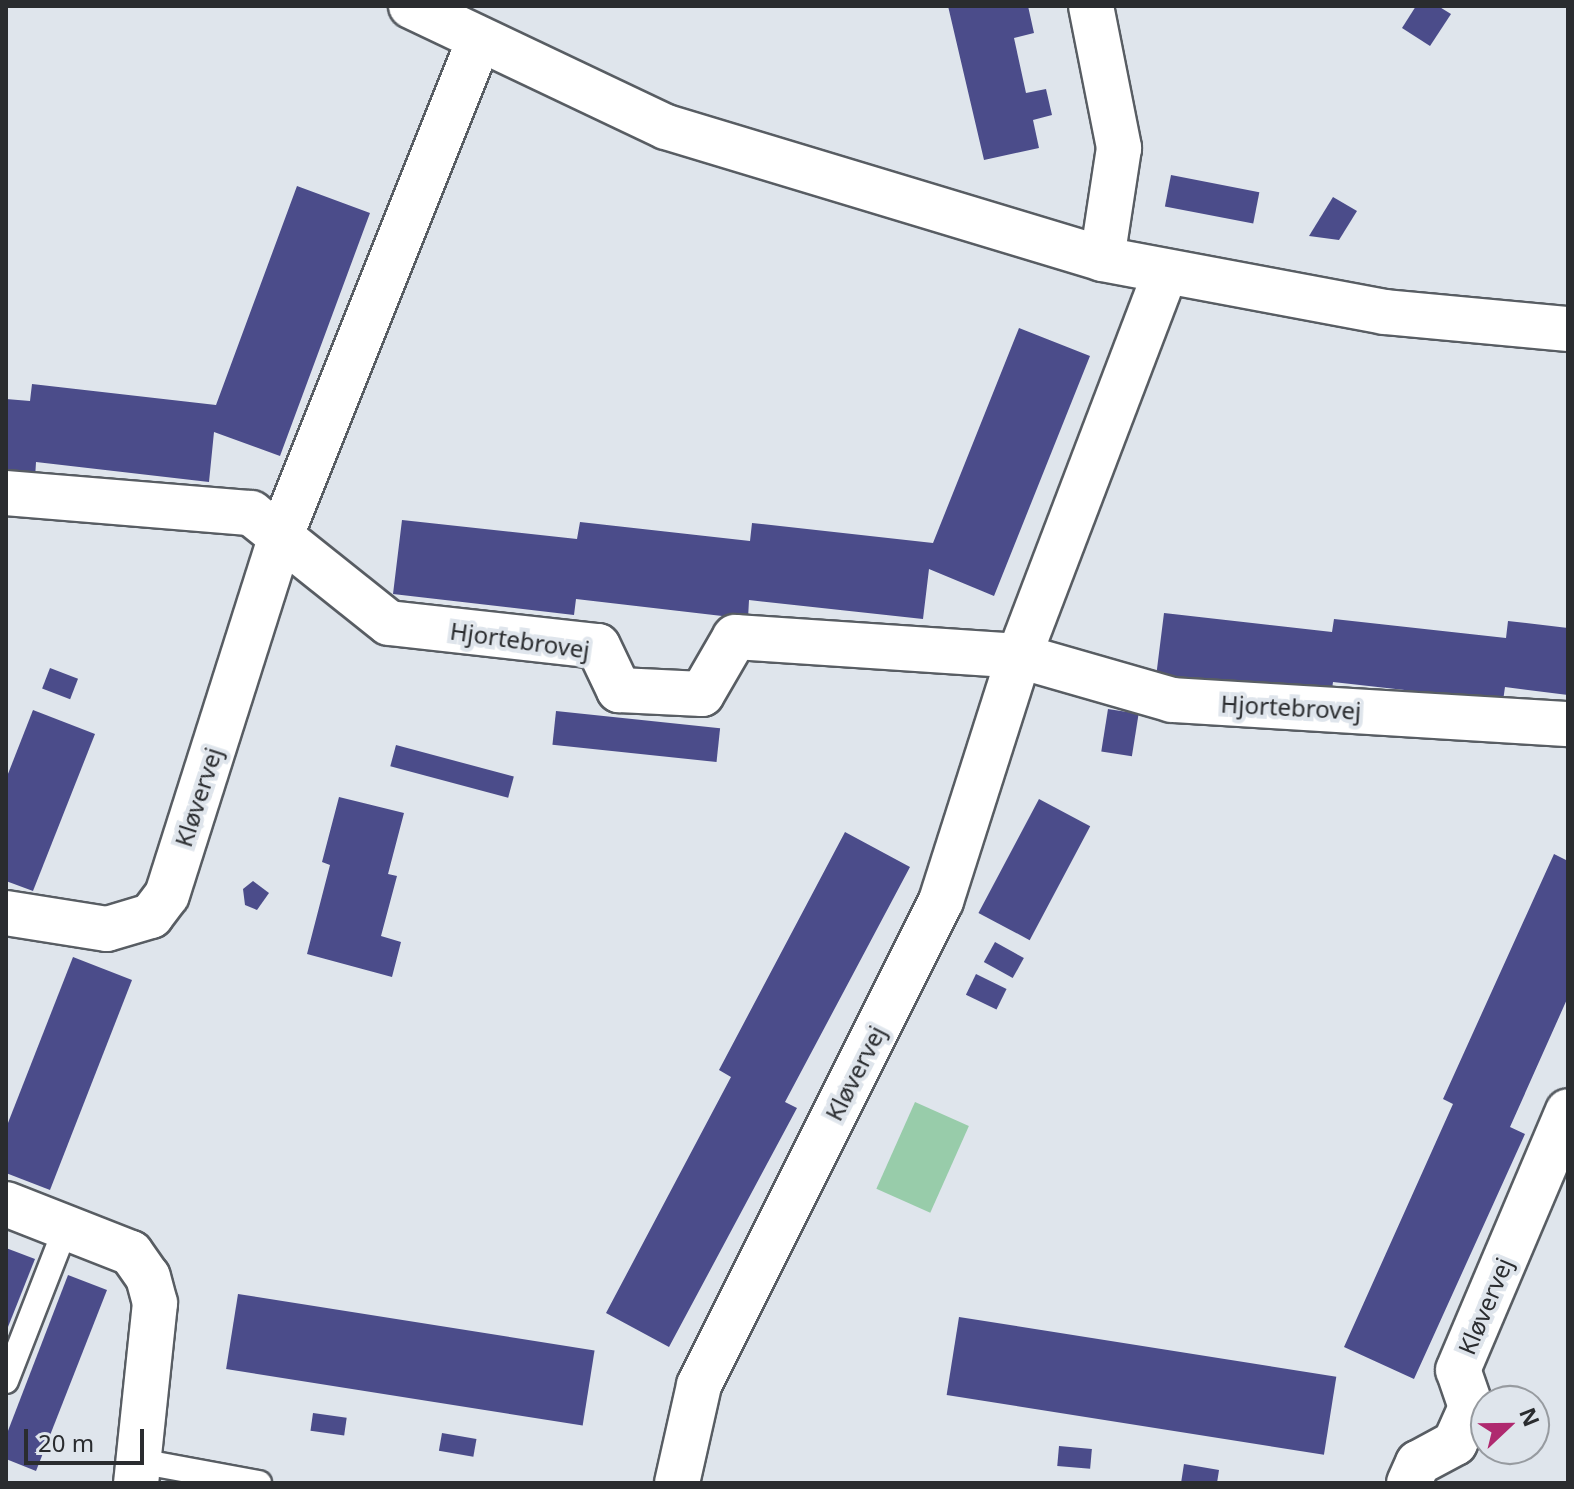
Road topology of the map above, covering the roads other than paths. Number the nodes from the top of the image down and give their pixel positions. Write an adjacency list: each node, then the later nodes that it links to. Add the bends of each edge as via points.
1 (411, 6): 3 (street)
2 (1091, 6): 4 (street, via 1119,148)
3 (478, 43): 4 (street, via 666,127); 8 (street)
4 (1102, 259): 5 (street)
5 (1165, 273): 6 (street, via 1384,312); 9 (street)
6 (1568, 329)
7 (6, 493): 8 (street, Hjortebrovej, via 251,513)
8 (282, 533): 9 (street, Hjortebrovej, via 389,623 598,646 619,690 702,694 735,637); 11 (street, Kløvervej, via 167,895 151,916 107,929)
9 (1019, 656): 10 (street, Hjortebrovej, via 1172,700); 18 (street, Kløvervej, via 941,901 699,1385)
10 (1568, 724)
11 (6, 913)
12 (1568, 1111): 19 (street, Kløvervej, via 1458,1370 1471,1407 1455,1443 1418,1463)
13 (6, 1204): 14 (street)
14 (66, 1227): 15 (lane); 16 (street, via 131,1253 148,1277 155,1303)
15 (6, 1381)
16 (137, 1472): 17 (lane)
17 (259, 1483)
18 (677, 1483)
19 (1409, 1483)

